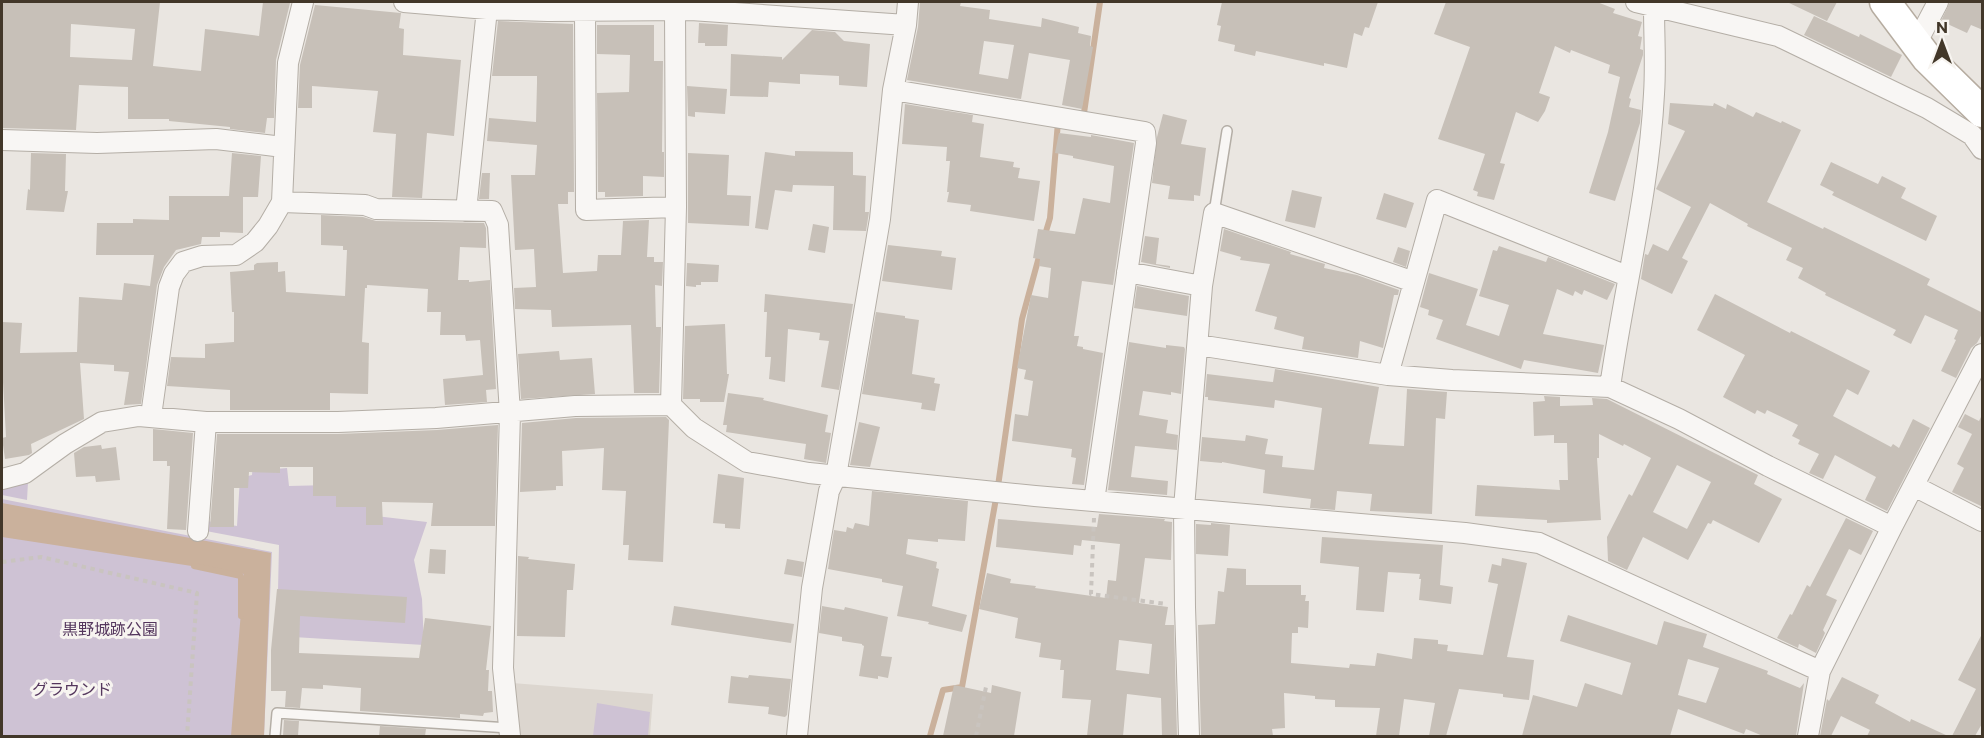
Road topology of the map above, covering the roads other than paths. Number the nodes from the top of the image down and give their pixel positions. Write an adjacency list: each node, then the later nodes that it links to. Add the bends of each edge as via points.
1 (303, 2): 17 (street, via 288,63)
2 (404, 2): 9 (street)
3 (908, 2): 11 (street)
4 (1885, 2): 12 (main road)
5 (1938, 2): 12 (street)
6 (1645, 4): 18 (street, via 1778,36 1927,108 1972,135); 24 (street, via 1654,94)
7 (549, 6): 9 (street); 10 (street)
8 (686, 7): 10 (street); 11 (street); 20 (street)
9 (487, 9): 21 (street)
10 (585, 10): 20 (street, via 586,210)
11 (906, 25): 13 (street)
12 (1916, 44): 14 (main road)
13 (893, 90): 23 (street, via 1145,132); 35 (street, via 880,219)
14 (1983, 112)
15 (1227, 131): 22 (lane)
16 (2, 140): 17 (street, via 97,143 216,139)
17 (283, 147): 19 (street)
18 (1983, 149)
19 (282, 202): 21 (street); 33 (street, via 255,242 236,255 202,256 183,262 174,274)
20 (676, 207): 31 (street)
21 (466, 211): 32 (street, via 492,211 498,225)
22 (1214, 213): 25 (street); 26 (street)
23 (1127, 272): 26 (street); 38 (street)
24 (1628, 276): 25 (street, via 1437,200); 30 (street)
25 (1414, 282): 29 (street)
26 (1202, 286): 27 (street)
27 (1198, 345): 29 (street); 39 (street)
28 (1983, 354): 37 (street)
29 (1388, 375): 30 (street)
30 (1610, 387): 41 (street)
31 (671, 405): 32 (street, via 575,406); 35 (street, via 694,428 747,462)
32 (510, 413): 34 (street, via 349,421); 44 (street, via 503,668)
33 (151, 417): 34 (street); 36 (street, via 102,422 26,473)
34 (206, 422): 42 (street)
35 (836, 476): 38 (street); 46 (street, via 829,491 812,588)
36 (2, 479)
37 (1914, 486): 40 (street); 41 (street)
38 (1094, 501): 39 (street)
39 (1184, 508): 43 (street, via 1539,543); 47 (street)
40 (1983, 520)
41 (1892, 527): 43 (street)
42 (198, 531)
43 (1820, 671): 48 (street)
44 (510, 732): 45 (lane, via 277,712)
45 (275, 736)
46 (796, 736)
47 (1189, 736)
48 (1808, 736)

